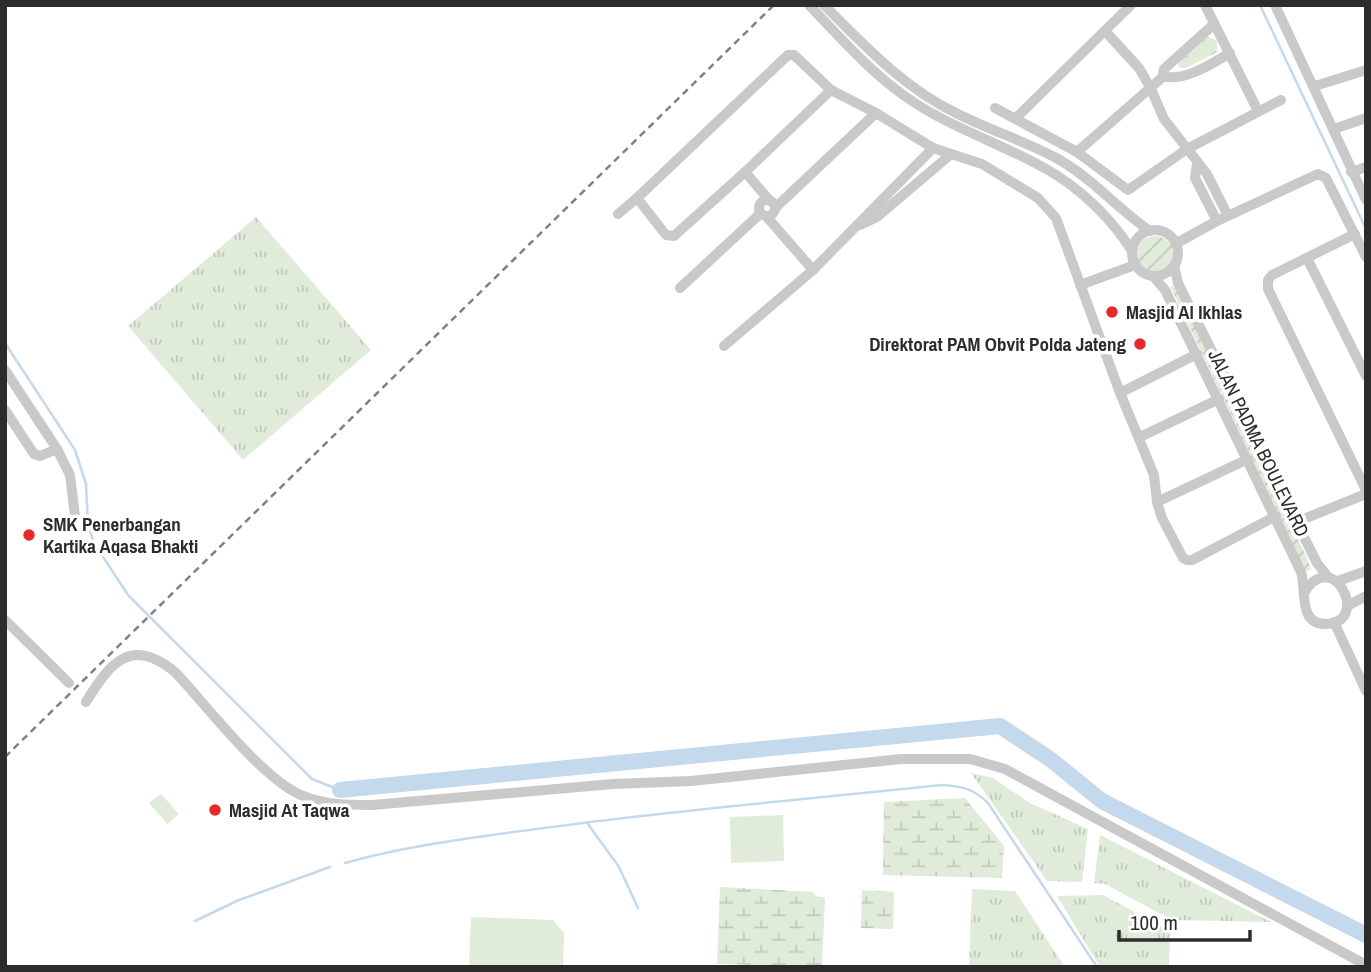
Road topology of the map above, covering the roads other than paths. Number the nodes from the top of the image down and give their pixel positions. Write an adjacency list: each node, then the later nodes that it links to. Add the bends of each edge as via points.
1 (809, 5): 41 (street, via 904,96 948,124 1066,182 1121,233)
2 (824, 5): 38 (street, via 881,62 916,89 956,113 1060,160)
3 (1131, 5): 7 (street)
4 (1205, 5): 6 (street)
5 (1275, 5): 11 (street)
6 (1214, 23): 8 (street); 10 (street, via 1164,69)
7 (1105, 31): 12 (street); 18 (street)
8 (1230, 53): 10 (street, via 1173,78); 16 (street)
9 (1366, 70): 11 (street)
10 (1165, 75): 12 (street)
11 (1315, 86): 20 (street)
12 (1150, 87): 22 (street, via 1164,119); 23 (street)
13 (831, 90): 17 (street); 27 (street); 31 (street, via 788,55)
14 (1281, 100): 16 (street)
15 (995, 108): 18 (street)
16 (1258, 111): 22 (street)
17 (876, 113): 21 (street); 33 (street)
18 (1016, 118): 23 (street)
19 (1366, 118): 20 (street)
20 (1334, 129): 28 (street)
21 (933, 148): 24 (street); 37 (street)
22 (1187, 149): 23 (street, via 1132,190); 25 (street)
23 (1077, 152)
24 (950, 155): 37 (street, via 877,218); 48 (street, via 982,164 1049,208)
25 (1197, 164): 29 (street); 30 (street, via 1195,178)
26 (1366, 167): 28 (street)
27 (745, 172): 31 (street, via 670,237); 33 (street)
28 (1351, 172): 32 (street)
29 (1213, 186): 30 (street); 35 (street)
30 (1203, 192): 36 (street)
31 (637, 198): 34 (street)
32 (1366, 200)
33 (768, 209): 46 (street); 49 (street)
34 (618, 214)
35 (1228, 216): 36 (street); 39 (street, via 1318,174 1326,177)
36 (1217, 221): 40 (street)
37 (857, 226): 46 (street)
38 (1150, 231): 40 (street, via 1165,233); 41 (street, via 1138,238)
39 (1355, 234): 42 (street); 43 (street)
40 (1175, 244): 45 (street)
41 (1132, 251): 44 (street)
42 (1366, 257)
43 (1307, 258): 53 (street); 60 (street, via 1272,275 1268,289)
44 (1135, 265): 47 (street); 48 (street)
45 (1174, 265): 47 (street); 64 (street, JALAN PADMA BOULEVARD, via 1178,284)
46 (813, 270): 50 (street)
47 (1153, 276): 51 (street, JALAN PADMA BOULEVARD, via 1165,290)
48 (1080, 285): 54 (street)
49 (680, 288)
50 (724, 346)
51 (1197, 354): 54 (street); 55 (street, JALAN PADMA BOULEVARD)
52 (5, 370): 58 (street)
53 (1366, 376)
54 (1120, 393): 57 (street)
55 (1219, 399): 57 (street); 59 (street, JALAN PADMA BOULEVARD)
56 (5, 410): 58 (street, via 34,454)
57 (1140, 437): 61 (street, via 1154,475)
58 (58, 449): 62 (street, via 70,475)
59 (1248, 459): 61 (street); 63 (street, JALAN PADMA BOULEVARD)
60 (1366, 492): 64 (street)
61 (1157, 502): 63 (street, via 1187,560)
62 (75, 516)
63 (1276, 516): 67 (street, JALAN PADMA BOULEVARD, via 1301,572)
64 (1296, 522): 66 (street, JALAN PADMA BOULEVARD, via 1317,563)
65 (1366, 571): 66 (street)
66 (1334, 580): 67 (street, via 1314,581); 69 (street, via 1347,592)
67 (1304, 593): 71 (street, via 1307,615 1320,623)
68 (1366, 596): 69 (street)
69 (1349, 605): 71 (street)
70 (5, 620): 72 (street)
71 (1334, 622): 73 (street)
72 (69, 683)
73 (1366, 691)
74 (86, 702): 75 (street, via 117,662 138,653 149,656 176,673 252,757 290,789 341,804 691,782 901,759 985,762)
75 (1366, 965)

